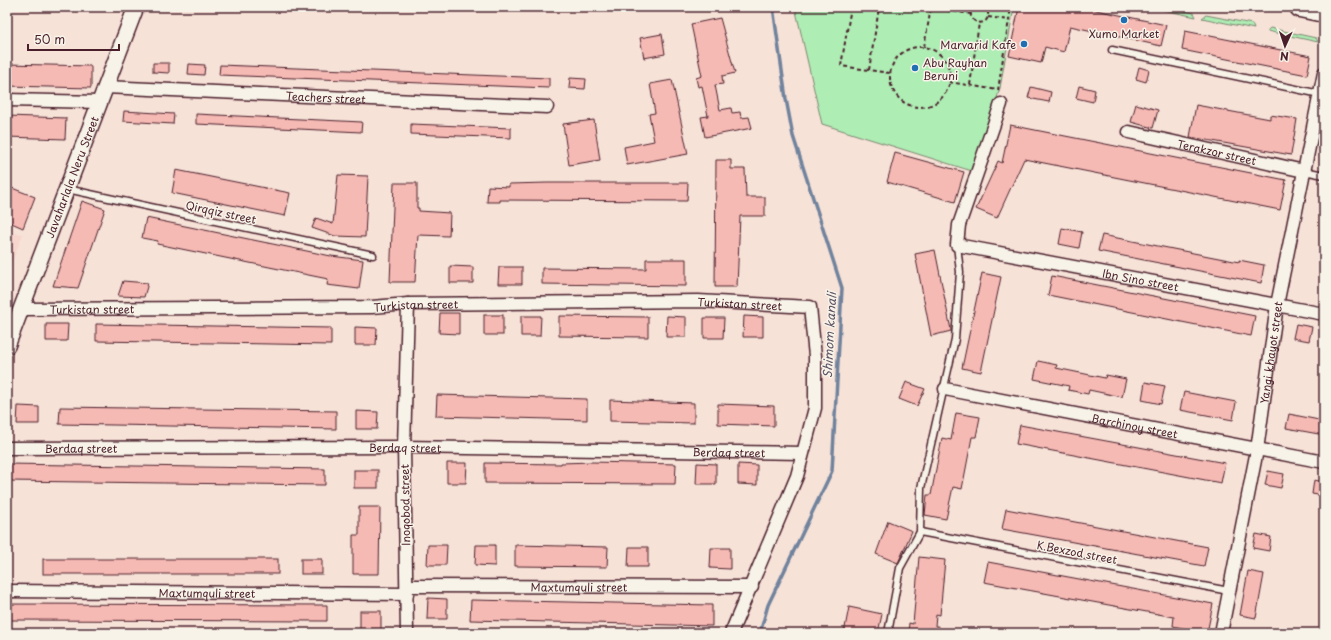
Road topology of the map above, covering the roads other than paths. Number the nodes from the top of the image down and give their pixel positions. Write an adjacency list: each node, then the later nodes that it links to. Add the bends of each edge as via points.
1 (136, 7): 6 (street, Javaharlala Neru Street)
2 (1300, 7): 3 (main road)
3 (1324, 12)
4 (1112, 50): 7 (lane)
5 (1324, 74): 7 (street, Yangi khayot street)
6 (105, 87): 9 (street, Javaharlala Neru Street); 11 (street, Teachers street)
7 (1320, 94): 12 (street, Yangi khayot street)
8 (7, 100): 9 (street)
9 (99, 102): 16 (street, Javaharlala Neru Street)
10 (1001, 104): 17 (street, via 959,225)
11 (547, 107)
12 (1320, 113): 14 (street, Yangi khayot street)
13 (1130, 132): 14 (street, Terakzor street)
14 (1304, 171): 15 (lane); 20 (street, Yangi khayot street)
15 (1324, 175)
16 (66, 189): 18 (lane, Qirqqiz street); 21 (street, Javaharlala Neru Street)
17 (957, 245): 20 (street, Ibn Sino street); 24 (lane, via 960,297)
18 (372, 255)
19 (408, 304): 21 (street, Turkistan street, via 372,307); 25 (street, Inoqobod street); 28 (street, Turkistan street, via 698,301 810,307 815,356 815,408)
20 (1277, 305): 22 (street, Ibn Sino street); 27 (street, Yangi khayot street)
21 (21, 309): 23 (street, Javaharlala Neru Street)
22 (1324, 314)
23 (7, 346)
24 (945, 389): 27 (street, Barchinoy street); 30 (lane, via 921,488)
25 (404, 447): 26 (street, Berdaq street); 28 (street, Berdaq street); 33 (street, Inoqobod street)
26 (7, 448)
27 (1257, 450): 29 (street, Barchinoy street); 34 (street, Yangi khayot street)
28 (802, 453): 31 (street, via 797,476)
29 (1324, 462)
30 (920, 532): 34 (lane, K.Bexzod street); 37 (lane, via 900,568)
31 (752, 586): 33 (street, Maxtumquli street); 36 (street)
32 (7, 590): 33 (street, Maxtumquli street)
33 (407, 590): 35 (street, Inoqobod street)
34 (1229, 591): 38 (street, Yangi khayot street)
35 (407, 633)
36 (731, 633)
37 (888, 633)
38 (1221, 633)

